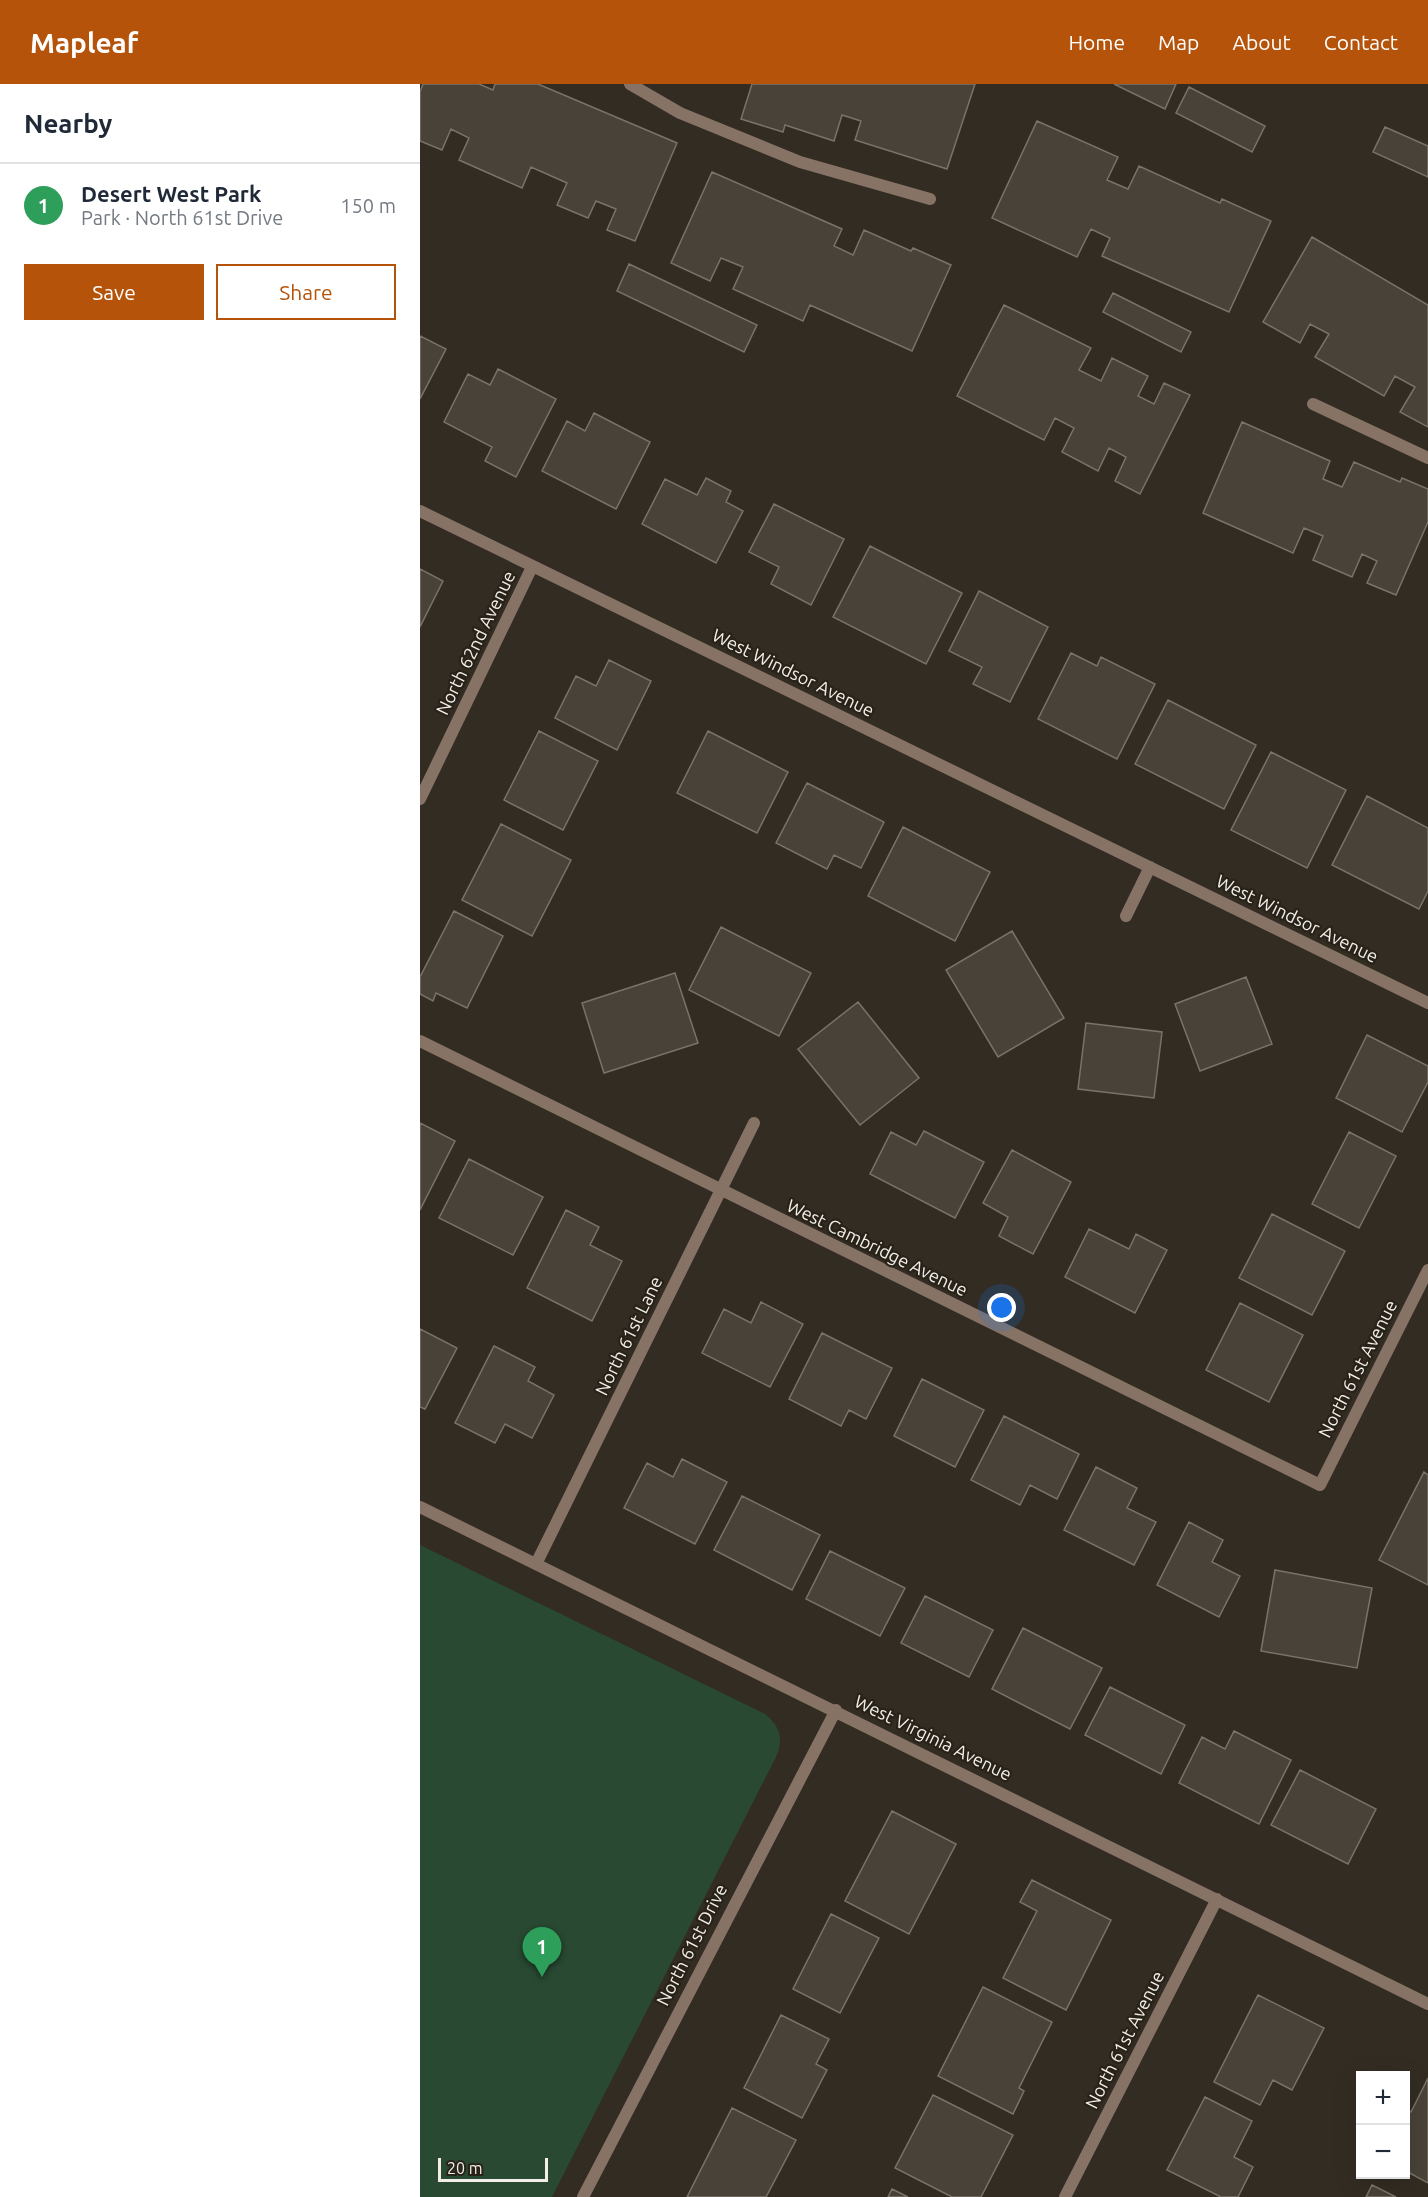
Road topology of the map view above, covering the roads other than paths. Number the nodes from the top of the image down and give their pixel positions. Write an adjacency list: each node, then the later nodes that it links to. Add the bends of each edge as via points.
1 (630, 84): 2 (street, via 680,113 800,162)
2 (930, 199)
3 (1313, 404): 4 (street)
4 (1428, 458)
5 (420, 511): 6 (street, West Windsor Avenue)
6 (532, 567): 7 (street, North 62nd Avenue); 8 (street, West Windsor Avenue)
7 (420, 799)
8 (1149, 867): 9 (street); 10 (street, West Windsor Avenue)
9 (1126, 916)
10 (1428, 1003)
11 (420, 1041): 13 (street, West Cambridge Avenue)
12 (754, 1124): 13 (street, North 61st Lane)
13 (720, 1191): 15 (street, West Cambridge Avenue); 17 (street, North 61st Lane)
14 (1428, 1270): 15 (street, North 61st Avenue)
15 (1320, 1485)
16 (420, 1507): 17 (street, West Virginia Avenue)
17 (536, 1564): 18 (street, West Virginia Avenue)
18 (836, 1710): 19 (street, West Virginia Avenue); 21 (street, North 61st Drive)
19 (1217, 1899): 20 (street, West Virginia Avenue); 22 (street, North 61st Avenue)
20 (1428, 2004)
21 (583, 2197)
22 (1065, 2197)

